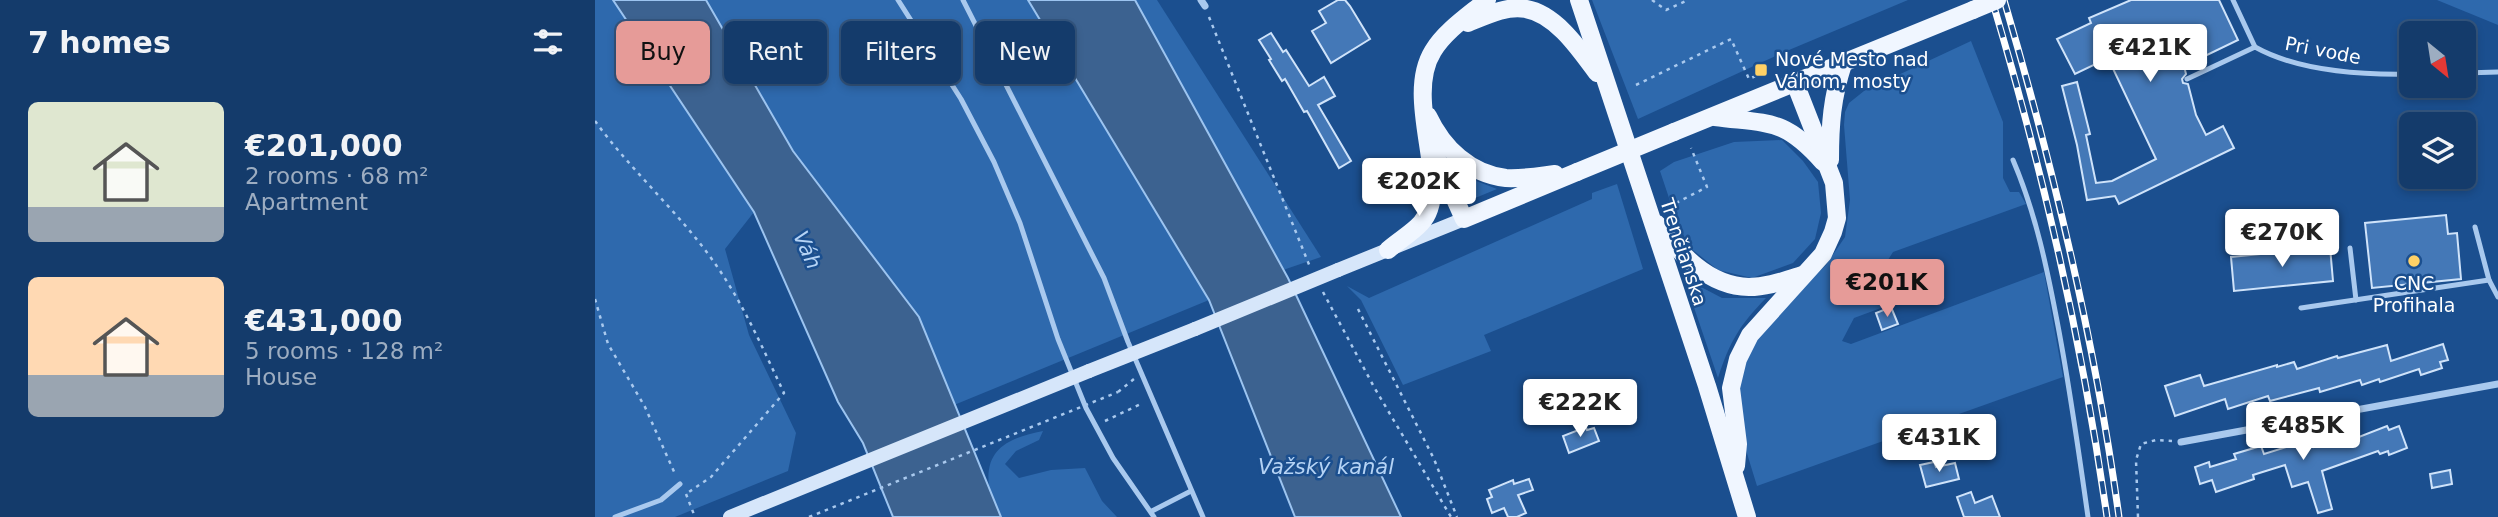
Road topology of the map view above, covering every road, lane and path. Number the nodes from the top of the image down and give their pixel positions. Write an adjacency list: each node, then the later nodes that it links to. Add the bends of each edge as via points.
1 (898, 0): 45 (lane, via 961,99 994,162 1020,223 1058,339)
2 (963, 0): 41 (lane, via 1104,278)
3 (1487, 0): 9 (main road)
4 (1579, 0): 19 (main road, Trenčianska)
5 (1652, 0): 6 (path, via 1666,10)
6 (1688, 0)
7 (1997, 0): 11 (main road, bridge)
8 (2232, 0): 10 (lane)
9 (1452, 29): 19 (main road, via 1491,13 1526,9 1562,30); 20 (main road, via 1431,53)
10 (2255, 47): 15 (lane, Pri vode, via 2271,56 2356,74); 16 (lane)
11 (1843, 64): 17 (main road); 26 (main road, via 1830,118)
12 (1761, 70): 18 (path, via 1749,79 1731,39)
13 (2498, 72): 14 (lane)
14 (2476, 73)
15 (2399, 74)
16 (2187, 79)
17 (1795, 83): 21 (main road); 26 (main road)
18 (1636, 85)
19 (1608, 88): 29 (main road, Trenčianska)
20 (1422, 103): 23 (main road); 27 (main road, via 1446,145 1478,170 1516,178)
21 (1712, 116): 26 (main road, via 1788,130); 27 (main road, bridge)
22 (595, 121): 52 (path, via 715,264 750,318 784,393 711,477 686,494)
23 (1426, 135): 30 (main road); 33 (main road, via 1433,189 1430,204 1422,222)
24 (1691, 148): 28 (path, via 1707,187)
25 (2013, 160): 58 (lane, via 2030,199 2048,274)
26 (1830, 170): 34 (main road, via 1837,218 1823,254)
27 (1577, 172): 30 (main road)
28 (1676, 203)
29 (1650, 215): 34 (main road, via 1681,254 1717,280 1750,287); 47 (main road, Trenčianska)
30 (1464, 219): 33 (main road)
31 (2475, 227): 35 (lane)
32 (2350, 248): 38 (lane)
33 (1388, 250): 41 (main road, bridge)
34 (1803, 275): 47 (main road, via 1750,335 1734,372 1731,388 1738,444)
35 (2490, 280): 36 (lane); 38 (lane)
36 (2498, 297)
37 (595, 299): 48 (path, via 608,344 645,407)
38 (2356, 300): 39 (lane)
39 (2301, 308)
40 (1359, 309): 56 (path, via 1434,459)
41 (1133, 353): 42 (lane); 53 (main road, bridge)
42 (1141, 372): 44 (lane); 54 (path, bridge, via 1118,392)
43 (2498, 384): 46 (street)
44 (1152, 398): 45 (path); 49 (lane)
45 (1096, 426): 50 (lane)
46 (2181, 442): 59 (path, via 2141,444 2136,460)
47 (1734, 472): 57 (main road, Trenčianska)
48 (680, 484): 51 (lane, via 661,500)
49 (1191, 491): 50 (lane); 55 (lane)
50 (1153, 514)
51 (615, 517)
52 (695, 517)
53 (730, 517)
54 (809, 517)
55 (1203, 517)
56 (1457, 517)
57 (1747, 517)
58 (2088, 517)
59 (2138, 517)

